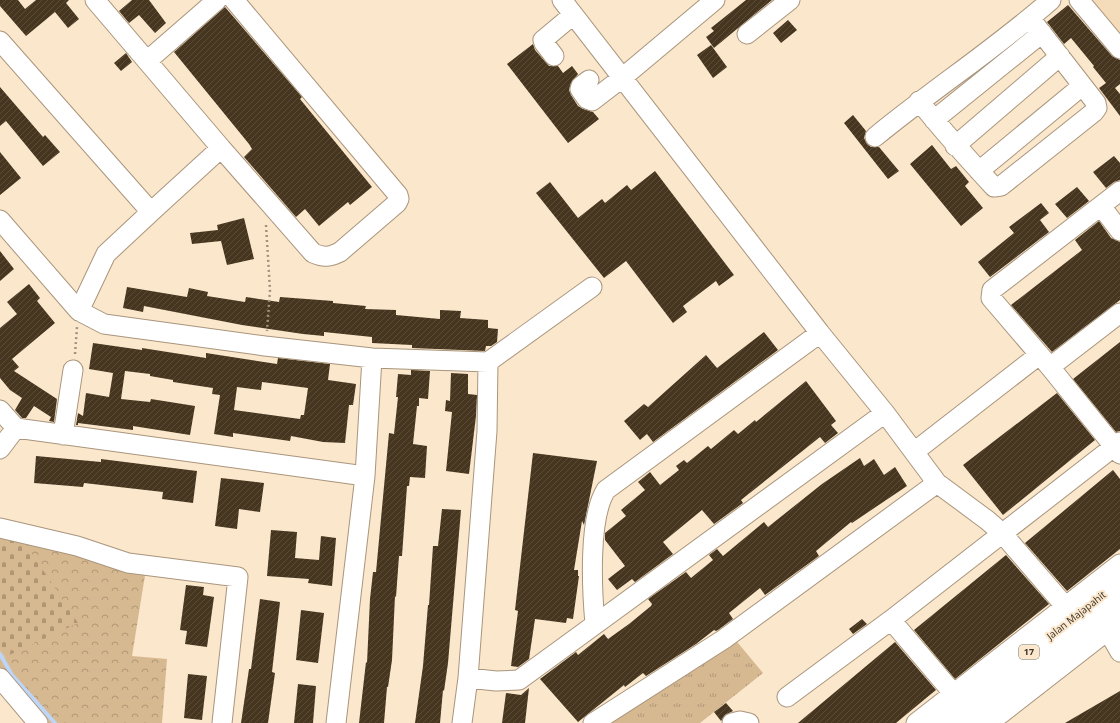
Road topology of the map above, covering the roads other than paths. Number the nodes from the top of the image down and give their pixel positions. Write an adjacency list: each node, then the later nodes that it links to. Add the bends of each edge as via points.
1 (95, 0): 17 (street)
2 (218, 0): 17 (street)
3 (234, 0): 25 (street, via 398,194 399,199 346,247 330,257 320,256 313,253)
4 (562, 0): 9 (street)
5 (715, 0): 18 (street)
6 (790, 0): 12 (street)
7 (1051, 0): 10 (street)
8 (1079, 0): 14 (street)
9 (573, 15): 15 (street, via 543,40); 18 (street)
10 (1030, 18): 11 (street); 21 (street)
11 (1042, 33): 16 (street); 22 (street)
12 (747, 34)
13 (0, 41): 29 (street)
14 (1120, 50)
15 (554, 56)
16 (1060, 56): 20 (street); 24 (street)
17 (147, 61): 25 (street)
18 (622, 78): 19 (street, via 592,101 587,99 580,89); 35 (street)
19 (589, 80)
20 (1082, 86): 26 (street); 26 (street, via 1097,106 1094,112 998,188)
21 (919, 100): 22 (street); 23 (street)
22 (934, 120): 24 (street)
23 (874, 137)
24 (956, 146): 26 (street)
25 (221, 148): 29 (street)
26 (979, 171)
27 (1120, 190): 28 (street)
28 (1101, 206): 31 (street); 37 (street, via 990,294)
29 (150, 212): 33 (street, via 106,254)
30 (0, 220): 33 (street)
31 (1120, 231)
32 (592, 287): 38 (street)
33 (79, 311): 36 (street, via 104,324)
34 (1120, 313): 37 (street)
35 (820, 333): 41 (street); 56 (street, via 606,490 600,500 592,565)
36 (372, 358): 38 (street); 47 (street)
37 (1045, 361): 44 (street); 46 (street)
38 (488, 362): 60 (street, via 487,431)
39 (74, 364): 43 (street)
40 (0, 410): 42 (street)
41 (885, 413): 46 (street); 56 (street)
42 (16, 428): 43 (street); 45 (street)
43 (63, 436): 47 (street)
44 (1118, 448): 50 (street)
45 (0, 449)
46 (914, 452): 48 (street)
47 (365, 476): 65 (street)
48 (937, 483): 50 (street); 67 (street, via 724,639)
49 (0, 528): 64 (street, via 76,546 128,563 238,577)
50 (1002, 534): 54 (street); 55 (street)
51 (1120, 564): 54 (street)
52 (1120, 581): 71 (highway, Jalan Majapahit / 17)
53 (1120, 604): 72 (highway, Jalan Majapahit / 17)
54 (1065, 606): 61 (street)
55 (891, 620): 61 (street); 62 (street)
56 (595, 624): 60 (street, via 519,680)
57 (1114, 626): 58 (street); 73 (street)
58 (1120, 652)
59 (0, 678): 63 (street)
60 (468, 678): 66 (street)
61 (953, 693): 70 (street)
62 (787, 697)
63 (38, 723)
64 (222, 723)
65 (336, 723)
66 (462, 723)
67 (593, 723)
68 (732, 723): 69 (street)
69 (749, 723)
70 (916, 723)
71 (938, 723)
72 (967, 723)
73 (989, 723)

